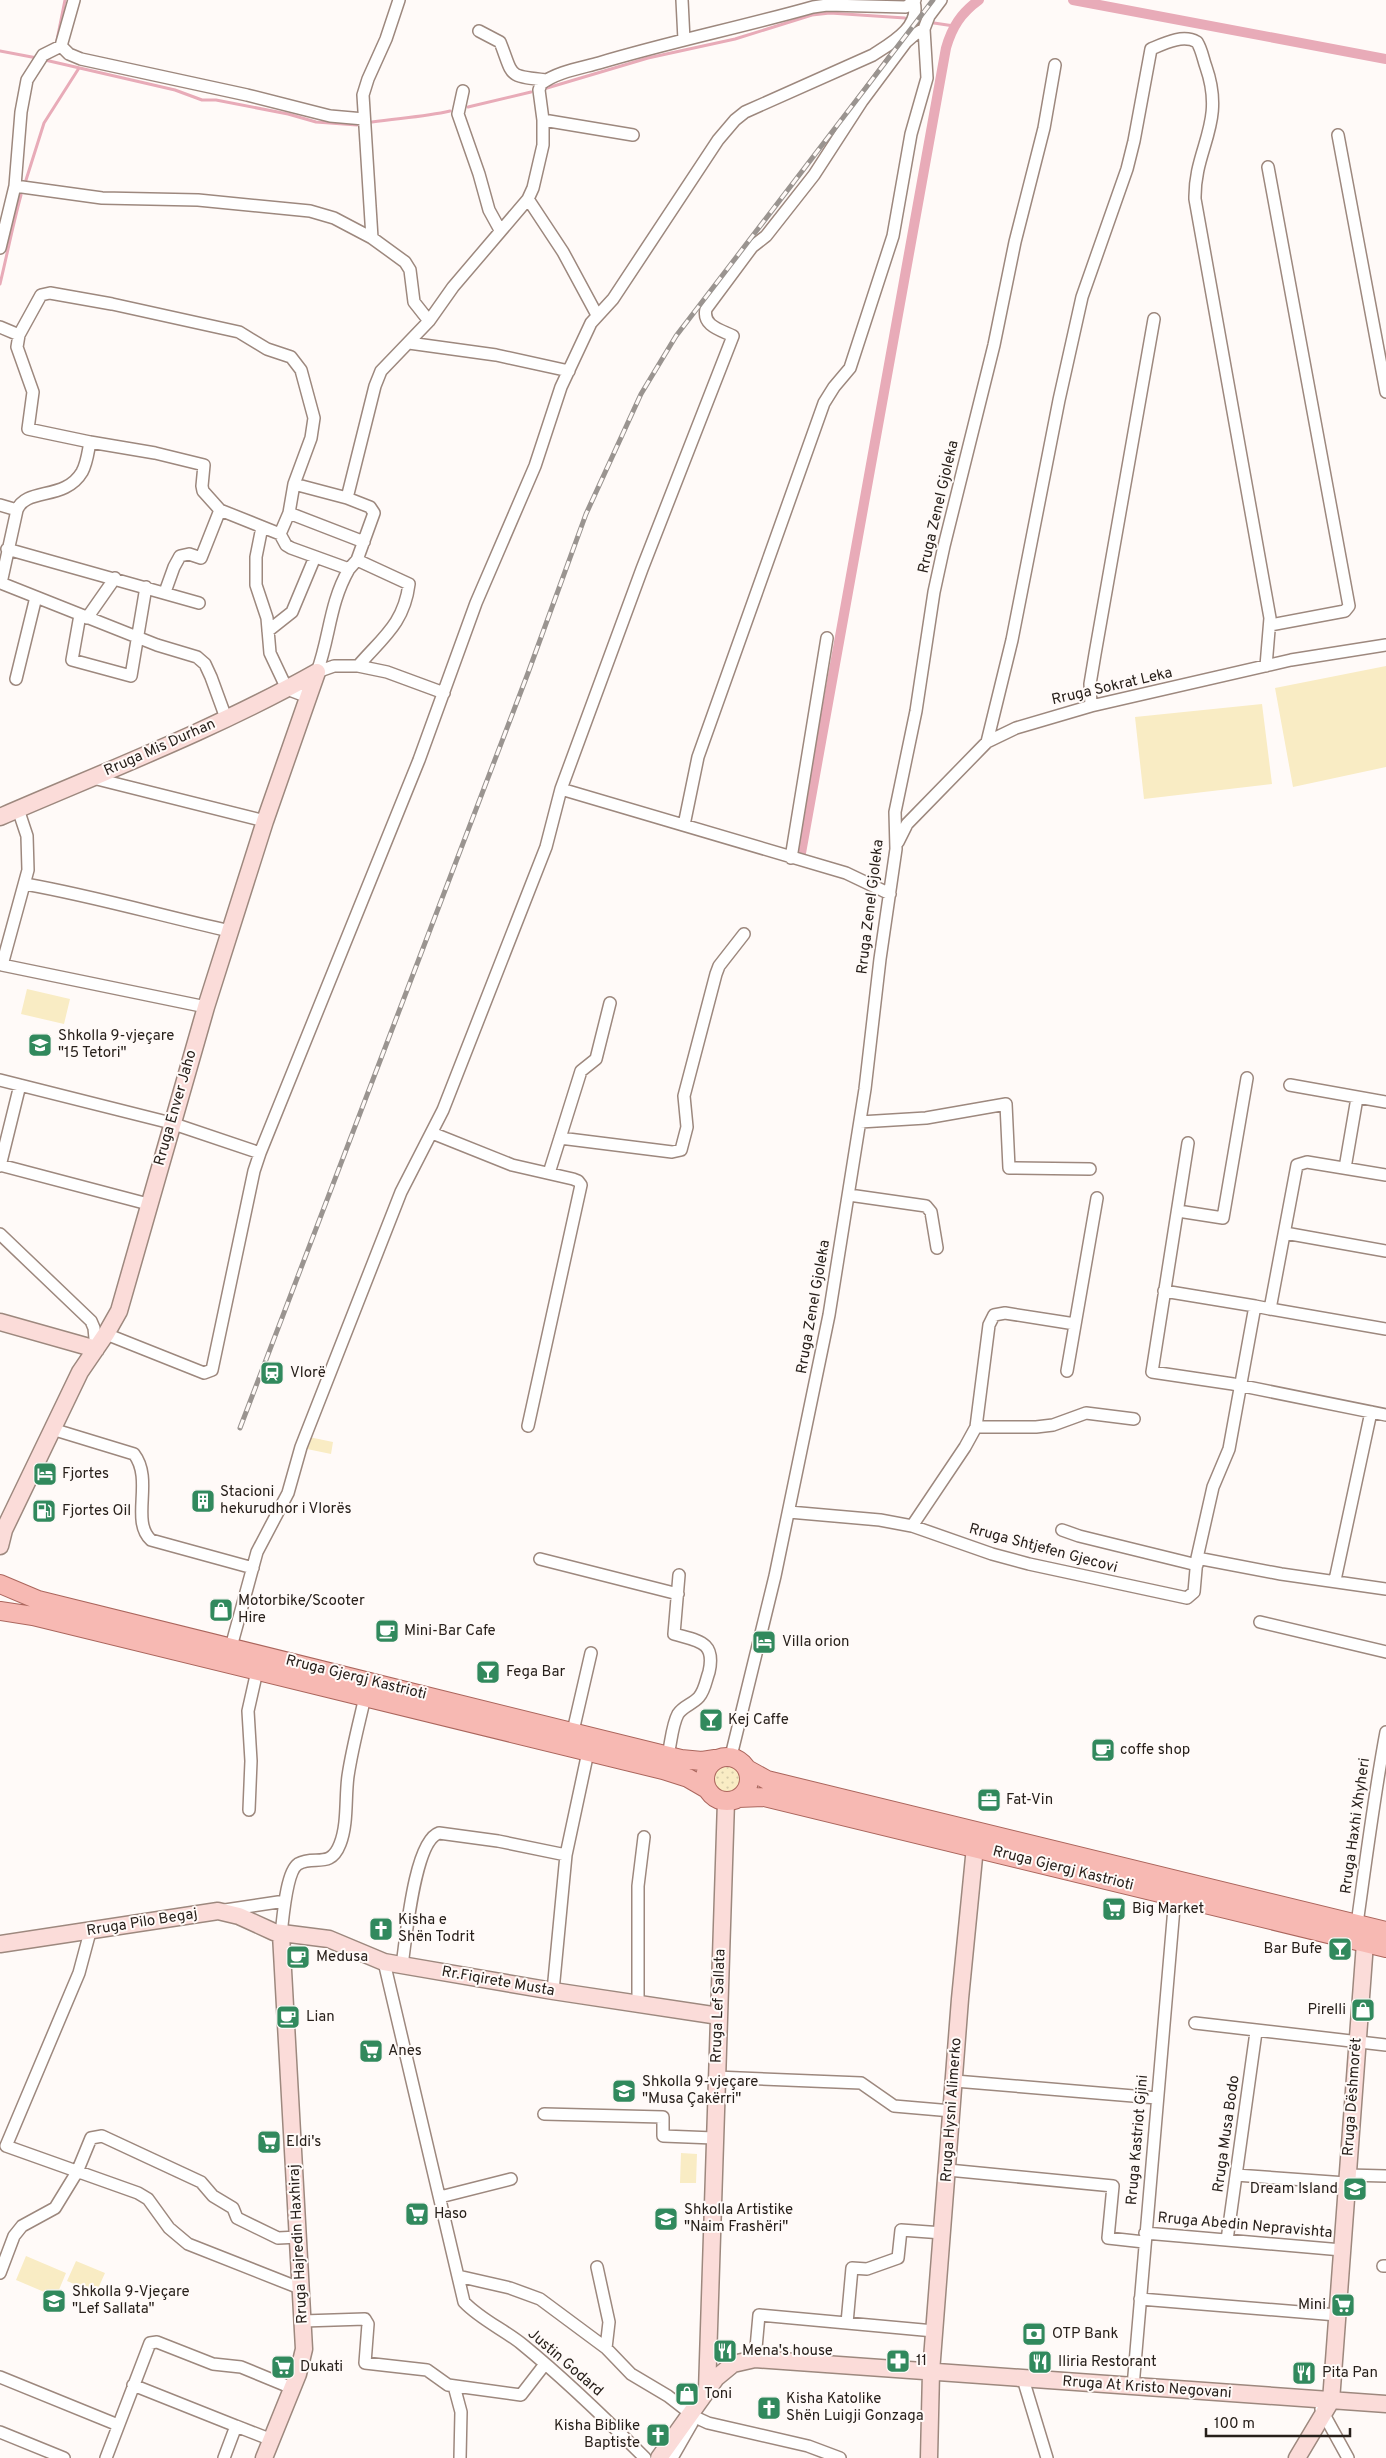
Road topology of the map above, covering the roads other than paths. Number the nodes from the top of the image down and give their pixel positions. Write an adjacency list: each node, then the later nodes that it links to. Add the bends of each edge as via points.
1 (74, 0): 10 (street)
2 (398, 0): 14 (street, via 363,95)
3 (682, 0): 9 (street)
4 (941, 0): 6 (street)
5 (914, 1): 6 (street); 9 (street, via 906,7 813,7); 24 (street, via 912,23 879,51 734,120 613,299)
6 (929, 16): 7 (street)
7 (924, 29): 68 (street, via 906,42 804,188 766,236 752,246 706,309 704,316 707,322 733,336); 72 (street, via 927,78 911,134 893,236 850,368 824,403 787,502 698,757)
8 (479, 31): 12 (street, via 500,42 510,72 514,75)
9 (684, 40): 12 (street)
10 (61, 46): 14 (street, via 69,54 88,60 330,116); 19 (street, via 43,56 27,80)
11 (1055, 65): 73 (street, Rruga Zenel Gjoleka, via 1044,128 1015,242 994,345 944,546 896,812)
12 (547, 80): 15 (street, via 539,90)
13 (463, 91): 21 (street, via 458,114 489,210)
14 (364, 119): 22 (street)
15 (543, 120): 16 (street); 20 (street, via 541,160)
16 (633, 135)
17 (1338, 135): 31 (street)
18 (1268, 167): 52 (street, via 1349,604 1345,611)
19 (15, 186): 22 (street, via 102,198 198,200 310,211 334,218); 23 (street)
20 (528, 199): 21 (street); 24 (street, via 563,252)
21 (500, 230): 26 (street)
22 (372, 238): 26 (street, via 405,262 410,270 414,302)
23 (0, 248)
24 (597, 315): 30 (street)
25 (1154, 319): 64 (street, via 1090,684)
26 (429, 321): 29 (street)
27 (0, 327): 28 (street)
28 (19, 335): 32 (street, via 17,347 33,392 28,429); 33 (street, via 41,295 50,293 239,332 267,349 291,357 301,370 314,418 311,438)
29 (409, 342): 30 (street, via 504,356); 34 (street, via 387,363 378,379)
30 (569, 371): 62 (street, via 554,405 535,466 476,603)
31 (1386, 392)
32 (90, 442): 36 (street, via 82,472 71,485 64,490 26,499); 37 (street, via 204,465 202,486)
33 (294, 484): 34 (street); 38 (street)
34 (347, 498): 41 (street, via 373,509 374,516)
35 (0, 505): 36 (street)
36 (17, 510): 42 (street)
37 (220, 510): 39 (street); 48 (street, via 201,558 189,554 180,556)
38 (289, 514): 40 (street); 41 (street)
39 (262, 527): 40 (street); 53 (street, via 254,571)
40 (280, 534): 43 (street, via 286,545)
41 (364, 542): 44 (street)
42 (7, 549): 46 (street); 49 (street, via 1,583)
43 (315, 557): 45 (street); 53 (street, via 292,612)
44 (357, 560): 45 (street); 57 (street, via 409,584 407,603 394,626)
45 (349, 570): 59 (street, via 329,619)
46 (115, 578): 47 (street); 51 (street)
47 (146, 586): 48 (street); 54 (street)
48 (165, 592): 50 (street)
49 (36, 597): 51 (street); 60 (street)
50 (199, 603)
51 (84, 616): 54 (street); 54 (street, via 72,660 131,676)
52 (1270, 625): 58 (street); 66 (street, via 1195,200 1197,173 1212,122 1214,94 1198,42 1178,40 1151,49 1129,160 1082,297 1012,640)
53 (268, 631): 61 (street, via 270,652)
54 (137, 637): 65 (street, via 197,657 205,664)
55 (827, 638): 74 (street)
56 (1386, 645): 58 (street, Rruga Sokrat Leka)
57 (358, 666): 59 (street, via 334,666); 62 (street, via 387,672)
58 (1266, 666): 64 (street, Rruga Sokrat Leka)
59 (317, 672): 61 (street, Rruga Mis Durhan); 63 (street, Rruga Enver Jaho)
60 (16, 679)
61 (287, 689): 63 (street); 65 (street, Rruga Mis Durhan)
62 (444, 693): 92 (street)
63 (308, 697): 71 (street, Rruga Enver Jaho)
64 (1091, 706): 66 (street, Rruga Sokrat Leka, via 1033,722)
65 (226, 718): 67 (street, Rruga Mis Durhan)
66 (987, 742): 73 (street, Rruga Sokrat Leka, via 907,824)
67 (92, 778): 69 (street, Rruga Mis Durhan); 71 (street)
68 (561, 789): 72 (street); 89 (street, via 546,847)
69 (18, 809): 70 (street, Rruga Mis Durhan); 75 (street, via 29,853)
70 (0, 817)
71 (265, 821): 77 (street, Rruga Enver Jaho)
72 (684, 826): 74 (street)
73 (896, 848): 76 (street, Rruga Zenel Gjoleka)
74 (791, 858): 76 (street, via 846,873)
75 (25, 884): 77 (street, via 89,896); 80 (street, via 2,965)
76 (890, 894): 87 (street, Rruga Zenel Gjoleka)
77 (230, 931): 80 (street, Rruga Enver Jaho)
78 (744, 934): 90 (street, via 716,974 684,1096 687,1127 681,1150 672,1152)
79 (610, 1003): 90 (street, via 596,1059 581,1071)
80 (206, 1007): 88 (street, Rruga Enver Jaho)
81 (1247, 1078): 101 (street, via 1223,1218)
82 (0, 1080): 83 (street)
83 (20, 1085): 88 (street); 93 (street)
84 (1290, 1085): 85 (street)
85 (1357, 1098): 86 (street); 94 (street)
86 (1386, 1102)
87 (860, 1122): 95 (street, via 926,1118 1006,1104 1009,1168); 98 (street, Rruga Zenel Gjoleka)
88 (171, 1123): 92 (street); 100 (street, Rruga Enver Jaho)
89 (432, 1133): 96 (street, via 512,1165); 128 (street, via 401,1192 300,1447 288,1493 263,1538)
90 (560, 1138): 96 (street)
91 (1188, 1143): 101 (street)
92 (260, 1153): 112 (street, via 212,1370 204,1373)
93 (0, 1166): 100 (street)
94 (1345, 1168): 97 (street); 102 (street, via 1308,1162 1297,1165)
95 (1090, 1169)
96 (549, 1173): 119 (street, via 578,1181 581,1185)
97 (1386, 1176)
98 (849, 1195): 104 (street, via 926,1206 932,1212); 122 (street, Rruga Zenel Gjoleka, via 829,1315)
99 (1097, 1198): 110 (street)
100 (148, 1204): 112 (street, Rruga Enver Jaho, via 123,1298)
101 (1178, 1211): 106 (street)
102 (1285, 1233): 105 (street); 108 (street)
103 (0, 1234): 113 (street, via 91,1321)
104 (937, 1248)
105 (1386, 1251)
106 (1164, 1291): 107 (street); 115 (street, via 1152,1372)
107 (1255, 1306): 108 (street); 115 (street)
108 (1270, 1309): 111 (street)
109 (0, 1322): 113 (street)
110 (1075, 1324): 114 (street); 120 (street, via 1004,1312 994,1315 989,1325)
111 (1386, 1329)
112 (106, 1334): 113 (street, Rruga Enver Jaho)
113 (96, 1349): 121 (street, Rruga Enver Jaho, via 80,1372)
114 (1067, 1370)
115 (1242, 1386): 116 (street); 127 (street, via 1229,1449 1218,1471 1207,1510)
116 (1371, 1412): 117 (street); 130 (street)
117 (1386, 1414)
118 (1134, 1419): 120 (street, via 1086,1413 1036,1427)
119 (528, 1426)
120 (976, 1427): 123 (street)
121 (52, 1429): 125 (street, Rruga Enver Jaho); 128 (street, via 134,1454 144,1476 143,1523 151,1540)
122 (789, 1512): 123 (street, Rruga Shtjefen Gjecovi); 145 (street, Rruga Zenel Gjoleka)
123 (912, 1526): 127 (street, Rruga Shtjefen Gjecovi, via 1029,1564 1187,1598 1194,1592)
124 (1062, 1530): 127 (street)
125 (1, 1537)
126 (540, 1559): 133 (street)
127 (1198, 1561): 130 (street)
128 (252, 1568): 136 (street)
129 (679, 1575): 133 (street)
130 (1335, 1580): 132 (street)
131 (0, 1584): 136 (main road, Rruga Gjergj Kastrioti, via 38,1600)
132 (1386, 1589)
133 (678, 1594): 144 (street, via 674,1634 704,1644 711,1657 702,1693 677,1716)
134 (0, 1611): 139 (main road, Rruga Gjergj Kastrioti, via 33,1616)
135 (1260, 1622): 137 (street)
136 (231, 1647): 141 (main road, Rruga Gjergj Kastrioti)
137 (1386, 1652)
138 (591, 1653): 141 (street)
139 (257, 1671): 140 (main road, Rruga Gjergj Kastrioti); 150 (street, via 248,1712)
140 (365, 1697): 143 (main road, Rruga Gjergj Kastrioti); 155 (street, via 349,1774 341,1842 327,1860 298,1864 290,1877)
141 (573, 1732): 144 (main road, Rruga Gjergj Kastrioti)
142 (1386, 1732): 146 (street, Rruga Haxhi Xhyheri)
143 (588, 1752): 148 (main road, Rruga Gjergj Kastrioti, via 677,1774); 153 (street)
144 (668, 1756): 145 (main road, Rruga Gjergj Kastrioti, via 692,1761)
145 (723, 1758): 147 (main road, via 743,1763); 148 (main road, via 705,1773)
146 (1383, 1764): 157 (street, Rruga Haxhi Xhyheri)
147 (748, 1769): 149 (main road, via 749,1782 744,1794); 157 (main road, Rruga Gjergj Kastrioti, via 767,1780)
148 (707, 1789): 149 (main road, via 713,1796)
149 (732, 1800): 152 (main road, Rruga Gjergj Kastrioti, via 764,1797); 168 (street, Rruga Lef Sallata)
150 (249, 1810)
151 (644, 1837): 167 (street, via 638,1886)
152 (975, 1847): 154 (main road, Rruga Gjergj Kastrioti); 174 (street, Rruga Hysni Alimerko)
153 (566, 1855): 165 (street, via 498,1841 434,1834 427,1843 415,1875); 166 (street)
154 (1175, 1896): 161 (main road, Rruga Gjergj Kastrioti); 175 (street, Rruga Kastriot Gjini)
155 (286, 1901): 156 (street); 160 (street)
156 (218, 1912): 159 (street, Rruga Pilo Begaj); 160 (street, Rruga Pilo Begaj, via 239,1916)
157 (1357, 1924): 158 (main road, Rruga Gjergj Kastrioti)
158 (1386, 1931)
159 (90, 1932): 162 (street, Rruga Pilo Begaj); 180 (street, via 80,1973 6,2146)
160 (281, 1934): 164 (street, Rr.Fiqirete Musta, via 328,1939); 187 (street, Rruga Hajredin Haxhiraj)
161 (1365, 1943): 163 (main road, Rruga Gjergj Kastrioti); 171 (street, Rruga Dëshmorët)
162 (0, 1944)
163 (1386, 1948)
164 (384, 1962): 165 (street, Rr.Fiqirete Musta); 185 (street)
165 (402, 1965): 166 (street, Rr.Fiqirete Musta)
166 (553, 1991): 167 (street, Rr.Fiqirete Musta)
167 (638, 2004): 168 (street, Rr.Fiqirete Musta)
168 (718, 2016): 173 (street, Rruga Lef Sallata)
169 (1195, 2023): 170 (street)
170 (1256, 2032): 171 (street); 181 (street, Rruga Musa Bodo)
171 (1357, 2041): 172 (street); 184 (street, Rruga Dëshmorët)
172 (1386, 2045)
173 (716, 2077): 176 (street, via 862,2083 894,2106); 178 (street, Rruga Lef Sallata)
174 (954, 2081): 175 (street); 176 (street, Rruga Hysni Alimerko)
175 (1157, 2098): 188 (street, Rruga Kastriot Gjini)
176 (952, 2111): 179 (street, Rruga Hysni Alimerko)
177 (544, 2114): 178 (street, via 663,2117 663,2136)
178 (714, 2138): 201 (street, Rruga Lef Sallata)
179 (948, 2170): 186 (street, Rruga Hysni Alimerko); 188 (street, Rruga Abedin Nepravishta, via 1113,2186 1108,2238)
180 (77, 2172): 187 (street, via 92,2138 102,2136 201,2182 213,2196 233,2208 237,2218 278,2238); 192 (street, via 55,2208 22,2226 14,2236); 194 (street, via 148,2198 170,2228 188,2244)
181 (1236, 2175): 184 (street); 189 (street, Rruga Musa Bodo)
182 (1386, 2176): 184 (street)
183 (511, 2179): 185 (street)
184 (1346, 2179): 190 (street, Rruga Dëshmorët)
185 (440, 2197): 193 (street)
186 (943, 2233): 198 (street, via 900,2230 898,2258 867,2269 852,2268); 199 (street, Rruga Hysni Alimerko)
187 (299, 2237): 194 (street, Rruga Hajredin Haxhiraj)
188 (1145, 2237): 189 (street, Rruga Abedin Nepravishta); 195 (street, Rruga Kastriot Gjini)
189 (1227, 2240): 190 (street, Rruga Abedin Nepravishta)
190 (1342, 2250): 196 (street, Rruga Dëshmorët)
191 (596, 2267): 200 (street, via 609,2322)
192 (0, 2273)
193 (458, 2276): 200 (street, via 540,2299); 203 (street, Justin Godard, via 464,2302)
194 (302, 2289): 197 (street, Rruga Hajredin Haxhiraj)
195 (1140, 2299): 196 (street); 209 (street, Rruga Kastriot Gjini)
196 (1337, 2315): 213 (street, Rruga Dëshmorët)
197 (303, 2321): 208 (street, via 365,2319 368,2324 364,2363 428,2370); 210 (street, Rruga Hajredin Haxhiraj, via 304,2349)
198 (846, 2323): 199 (street); 202 (street, via 759,2315)
199 (934, 2331): 204 (street, Rruga Hysni Alimerko)
200 (606, 2348): 214 (street, via 632,2374 668,2396)
201 (708, 2360): 202 (street, Rruga At Kristo Negovani); 211 (street, Rruga Lef Sallata)
202 (750, 2360): 204 (street, Rruga At Kristo Negovani); 211 (street, via 724,2370)
203 (545, 2364): 208 (street, via 521,2395); 224 (street, Justin Godard)
204 (931, 2372): 205 (street, Rruga At Kristo Negovani); 228 (street, Rruga Hysni Alimerko)
205 (1023, 2379): 209 (street, Rruga At Kristo Negovani); 229 (street)
206 (1, 2381): 215 (street)
207 (134, 2384): 210 (street, via 148,2346 154,2342 212,2364 241,2367); 215 (street); 216 (street)
208 (454, 2386): 223 (street, via 461,2412)
209 (1133, 2387): 213 (street, Rruga At Kristo Negovani)
210 (292, 2388): 218 (street, Rruga Hajredin Haxhiraj)
211 (707, 2391): 214 (street)
212 (1386, 2404): 213 (street, Rruga At Kristo Negovani)
213 (1324, 2405): 230 (street); 231 (street)
214 (690, 2420): 225 (street); 226 (street); 227 (street, via 801,2445)
215 (118, 2426): 220 (street)
216 (236, 2426): 218 (street); 221 (street)
217 (0, 2432): 219 (street)
218 (272, 2440): 222 (street, Rruga Hajredin Haxhiraj)
219 (64, 2458)
220 (106, 2458)
221 (224, 2458)
222 (264, 2458)
223 (460, 2458)
224 (645, 2458)
225 (659, 2458)
226 (672, 2458)
227 (840, 2458)
228 (929, 2458)
229 (1047, 2458)
230 (1297, 2458)
231 (1348, 2458)

